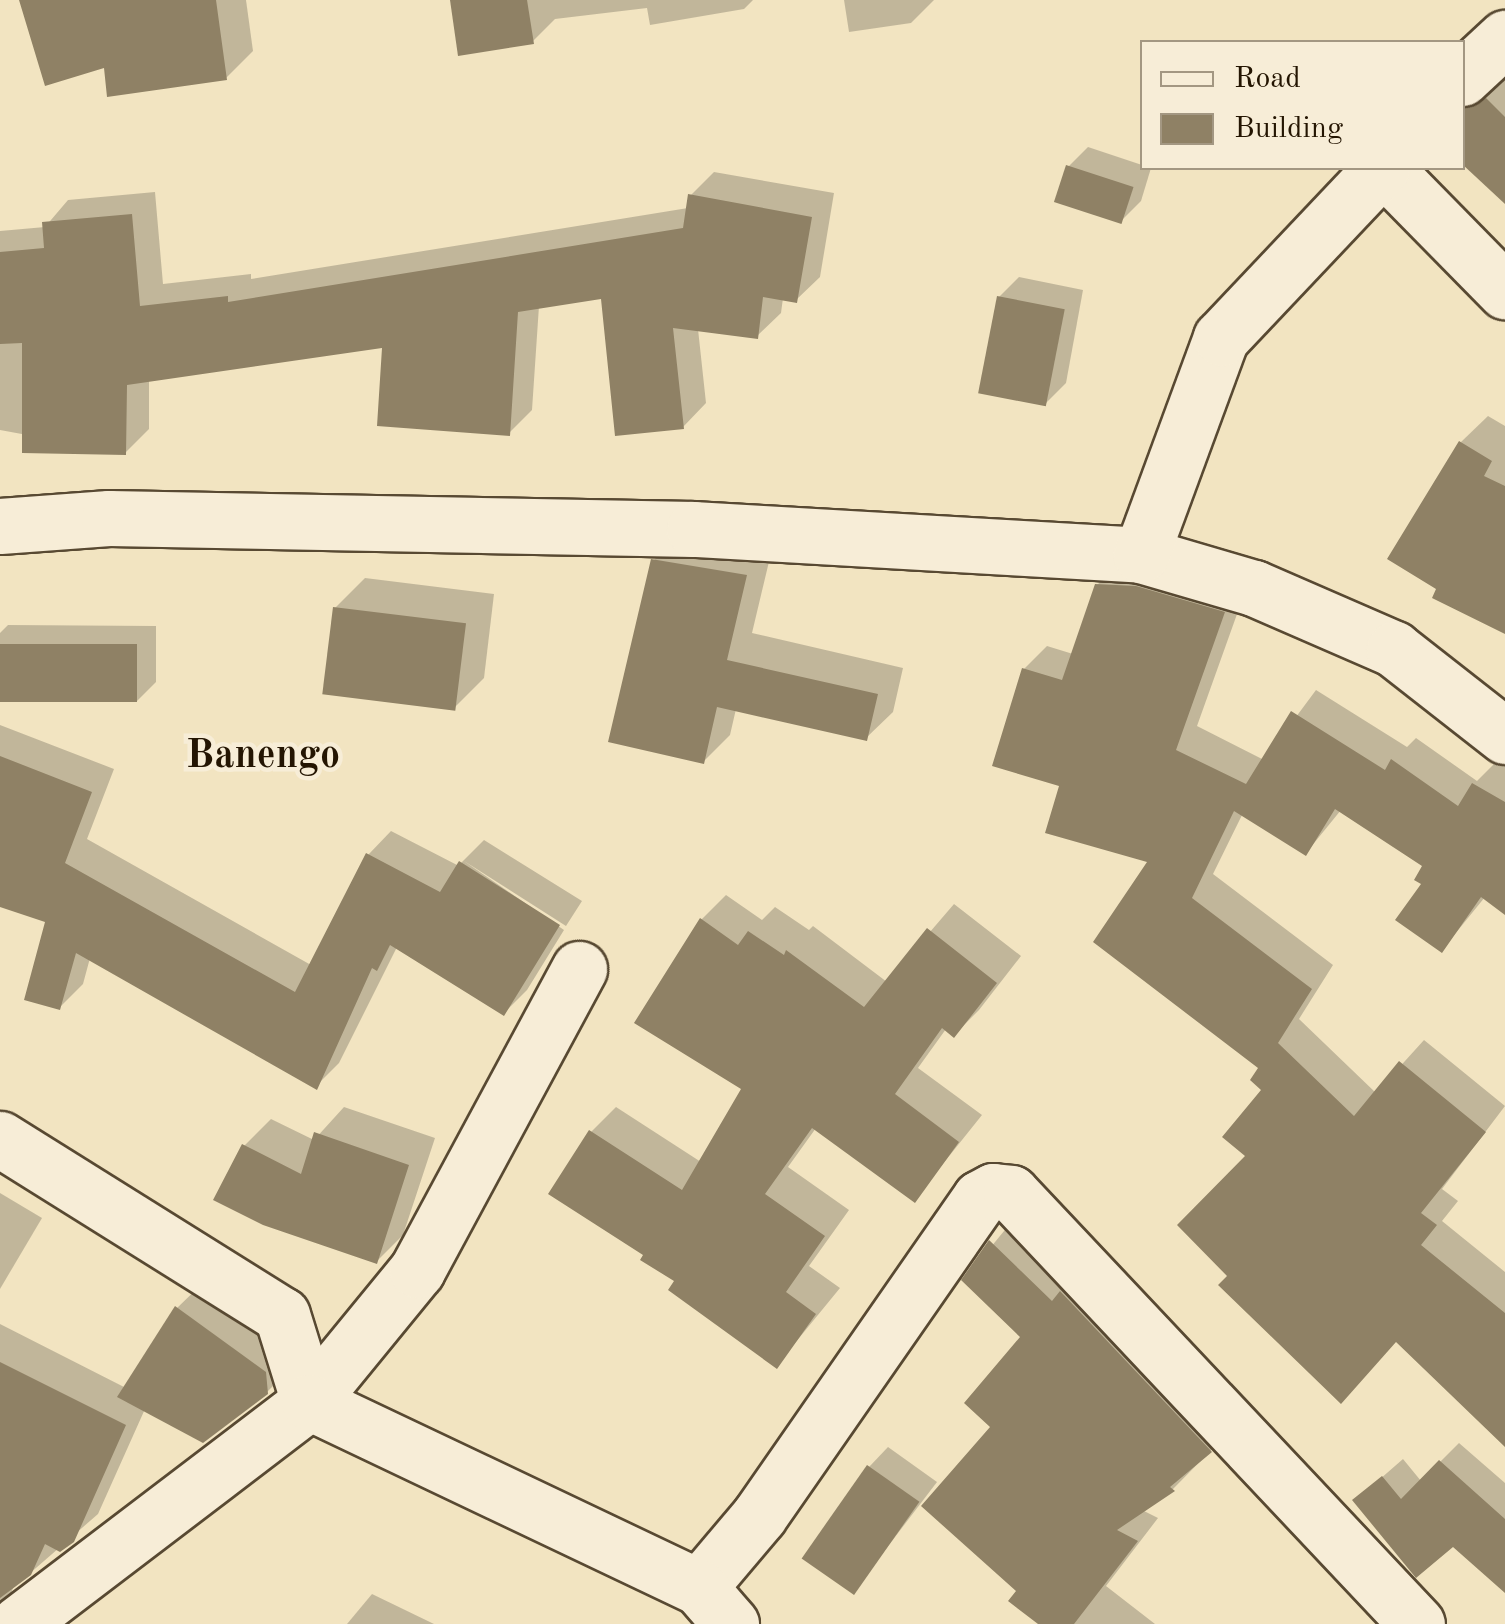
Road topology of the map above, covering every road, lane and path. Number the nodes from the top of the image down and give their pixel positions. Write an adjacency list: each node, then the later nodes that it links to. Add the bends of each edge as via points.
1 (1505, 38): 2 (street)
2 (1465, 75)
3 (1381, 170): 7 (street, via 1221,338)
4 (1385, 170): 5 (street)
5 (1505, 291)
6 (0, 526): 7 (street, via 110,518 694,529)
7 (1141, 556): 8 (street, via 1254,588 1394,649)
8 (1505, 736)
9 (578, 968): 11 (street, via 416,1270)
10 (0, 1139): 11 (street, via 282,1316)
11 (309, 1402): 12 (street); 13 (street)
12 (715, 1605): 14 (street, via 759,1516 980,1198 993,1191 1011,1193)
13 (18, 1624)
14 (1416, 1624)

